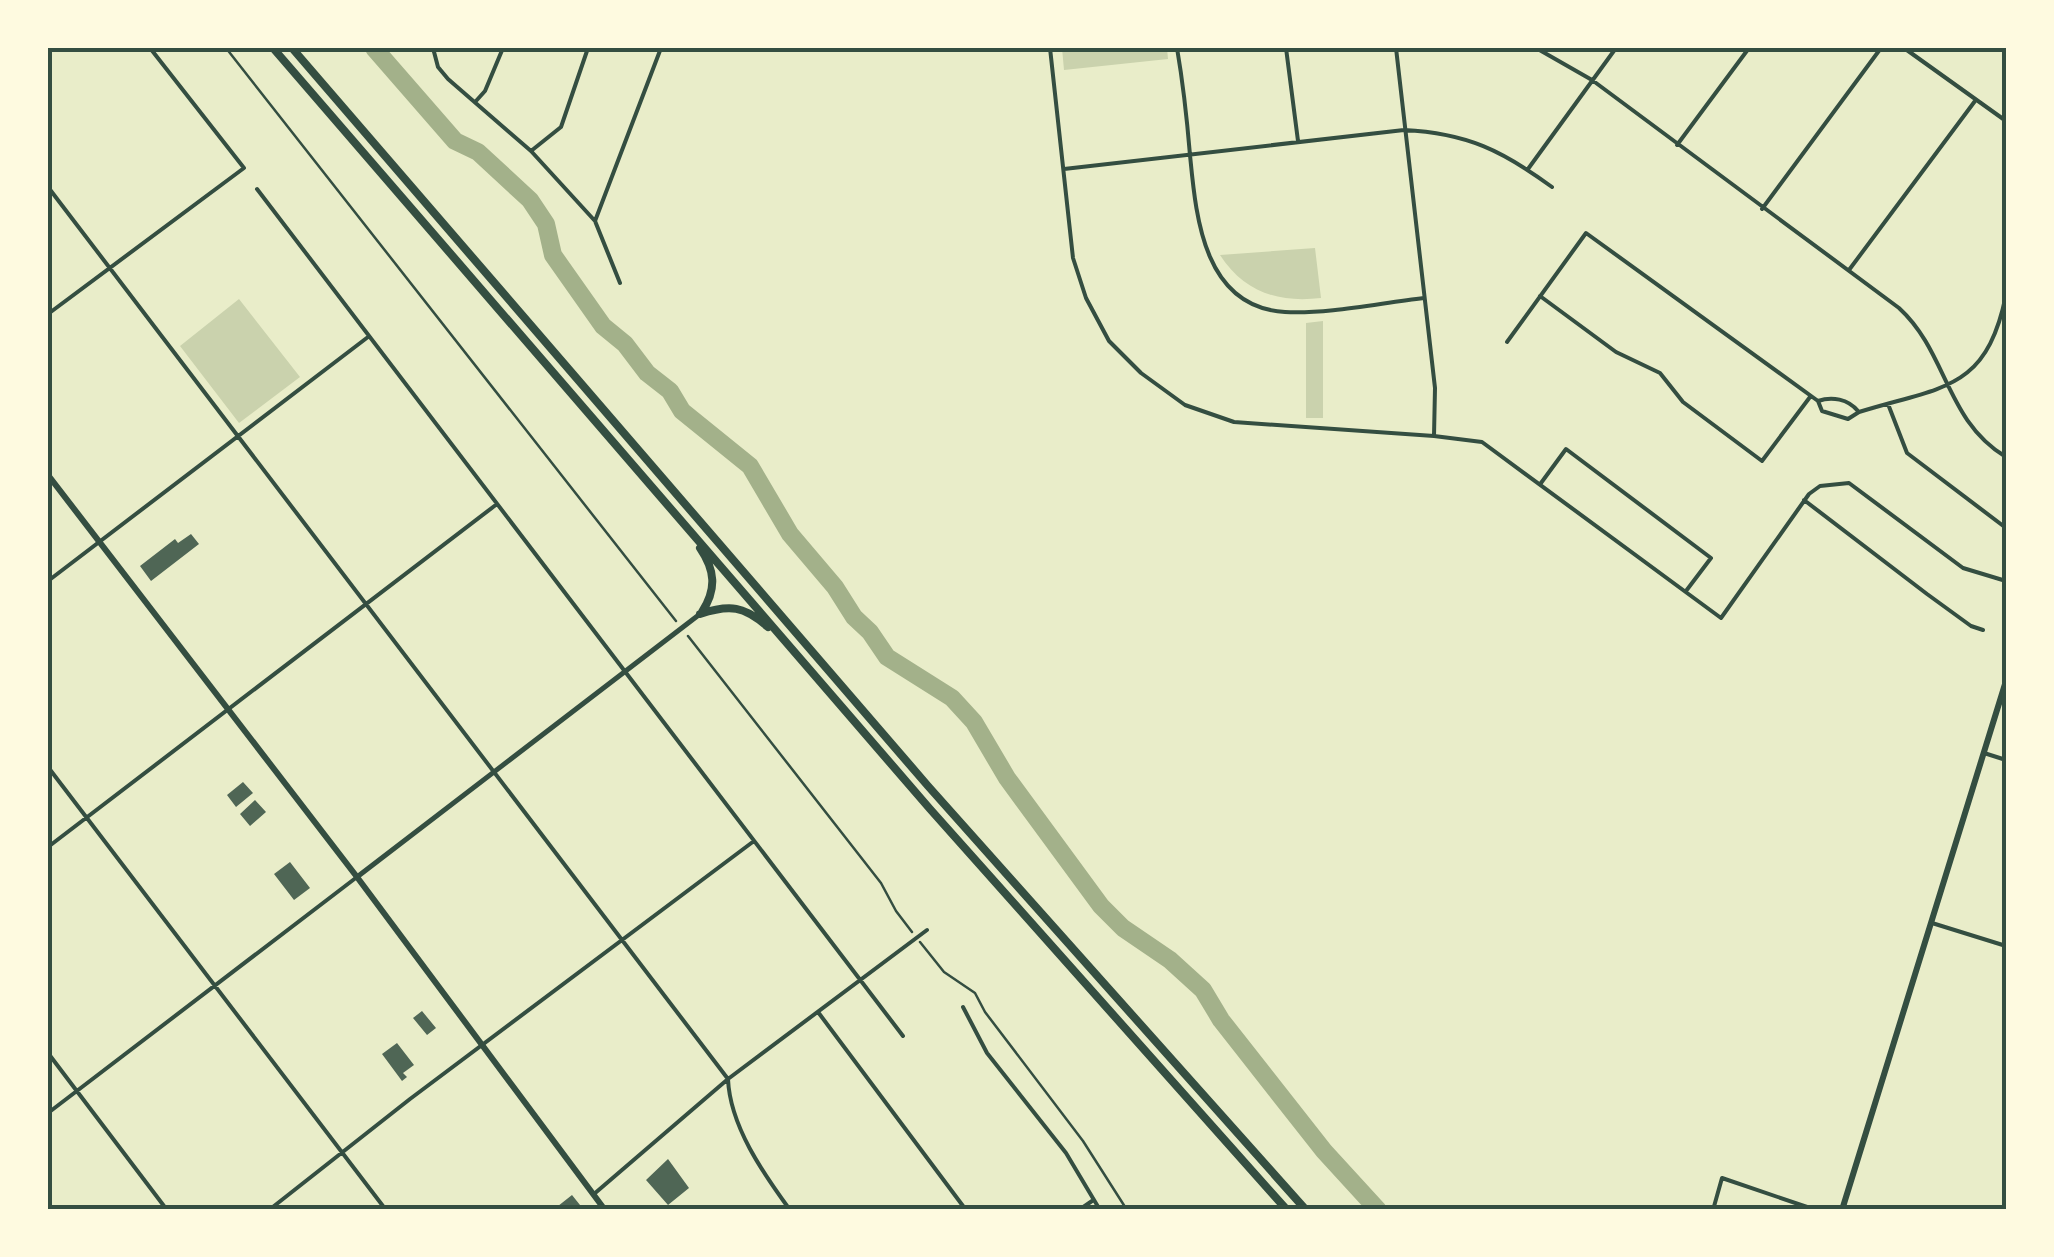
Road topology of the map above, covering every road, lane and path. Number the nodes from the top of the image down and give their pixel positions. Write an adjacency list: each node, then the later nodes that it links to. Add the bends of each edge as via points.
1 (150, 48): 34 (street, via 244,168)
2 (226, 48): 63 (path)
3 (273, 48): 55 (highway)
4 (292, 48): 106 (highway, via 916,772)
5 (433, 48): 19 (street, via 438,67)
6 (503, 48): 19 (street)
7 (588, 48): 25 (street, via 561,127)
8 (661, 48): 33 (street)
9 (1050, 48): 27 (street)
10 (1177, 48): 26 (street)
11 (1286, 48): 23 (street)
12 (1396, 48): 22 (street)
13 (1536, 48): 18 (street)
14 (1616, 48): 18 (street)
15 (1749, 48): 24 (street)
16 (1881, 48): 32 (street)
17 (1904, 48): 20 (street)
18 (1592, 80): 24 (street); 28 (street)
19 (476, 101): 25 (street)
20 (1975, 101): 21 (street); 35 (street)
21 (2006, 121)
22 (1404, 130): 23 (street); 28 (street, via 1479,143); 39 (street)
23 (1298, 141): 26 (street)
24 (1677, 145): 32 (street)
25 (531, 151): 33 (street)
26 (1190, 154): 27 (street); 39 (street, via 1207,253 1230,286 1254,302 1284,312)
27 (1062, 169): 49 (street, via 1073,258 1086,298 1109,340 1141,374 1185,405 1234,422)
28 (1528, 169): 31 (street)
29 (48, 187): 34 (street)
30 (257, 188): 41 (street)
31 (1552, 188)
32 (1762, 209): 35 (street)
33 (595, 222): 36 (street)
34 (108, 268): 40 (street); 48 (street)
35 (1849, 270): 43 (street, via 1912,320)
36 (620, 284)
37 (2006, 294): 43 (street, via 1990,348 1976,368)
38 (1540, 296): 42 (street); 44 (street, via 1586,232); 44 (street, via 1616,352 1660,373 1683,402 1762,461)
39 (1424, 298): 49 (street)
40 (48, 314)
41 (368, 336): 48 (street); 54 (street)
42 (1506, 342)
43 (1946, 385): 46 (street); 50 (street, via 1976,434)
44 (1810, 396): 45 (street)
45 (1818, 401): 47 (street, via 1828,397); 47 (street, via 1822,411 1848,419)
46 (1888, 404): 47 (street); 56 (street, via 1907,453)
47 (1858, 412)
48 (239, 436): 57 (street); 61 (street)
49 (1434, 436): 52 (street, via 1482,442)
50 (2006, 457)
51 (48, 475): 57 (main road)
52 (1541, 483): 60 (street); 60 (street, via 1566,449 1581,460 1710,558)
53 (1804, 500): 59 (street, via 1820,486 1849,483 1964,568); 60 (street, via 1722,618); 64 (street)
54 (497, 504): 61 (street); 67 (street)
55 (674, 512): 62 (highway, via 713,574); 66 (highway)
56 (2006, 528)
57 (98, 542): 58 (street); 69 (main road)
58 (48, 581)
59 (2006, 582)
60 (1686, 591)
61 (367, 606): 69 (street); 73 (street)
62 (700, 614): 66 (highway, via 730,606 745,610); 67 (street)
63 (676, 621)
64 (1983, 630)
65 (687, 634): 80 (path, via 882,883)
66 (804, 664): 105 (highway)
67 (624, 671): 73 (street); 75 (street)
68 (2006, 681): 70 (main road)
69 (227, 711): 74 (street); 77 (main road)
70 (1984, 753): 71 (street); 78 (main road)
71 (2006, 760)
72 (48, 766): 74 (street)
73 (495, 771): 77 (street); 81 (street)
74 (86, 818): 76 (street); 84 (street)
75 (754, 841): 81 (street); 83 (street)
76 (48, 848)
77 (357, 877): 84 (street); 88 (main road)
78 (1932, 923): 82 (street); 109 (main road)
79 (927, 930): 80 (street)
80 (917, 938): 83 (street); 104 (path, via 944,972 975,993)
81 (624, 940): 88 (street); 90 (street)
82 (2006, 946)
83 (861, 980): 86 (street); 87 (street)
84 (216, 986): 91 (street); 93 (street)
85 (964, 1007): 95 (street, via 987,1052 1066,1153)
86 (818, 1012): 90 (street); 101 (street)
87 (903, 1036)
88 (481, 1046): 93 (street); 94 (main road)
89 (48, 1053): 91 (street)
90 (728, 1080): 94 (street); 100 (street, via 728,1096 760,1170)
91 (77, 1092): 92 (street); 96 (street)
92 (48, 1113)
93 (343, 1153): 97 (street); 98 (street)
94 (594, 1194): 99 (main road)
95 (1092, 1200): 102 (street); 103 (street)
96 (167, 1210)
97 (269, 1210)
98 (386, 1210)
99 (605, 1210)
100 (790, 1210)
101 (966, 1210)
102 (1079, 1210)
103 (1100, 1210)
104 (1127, 1210)
105 (1287, 1210)
106 (1306, 1210)
107 (1712, 1210): 108 (street, via 1722,1178)
108 (1816, 1210)
109 (1842, 1210)

